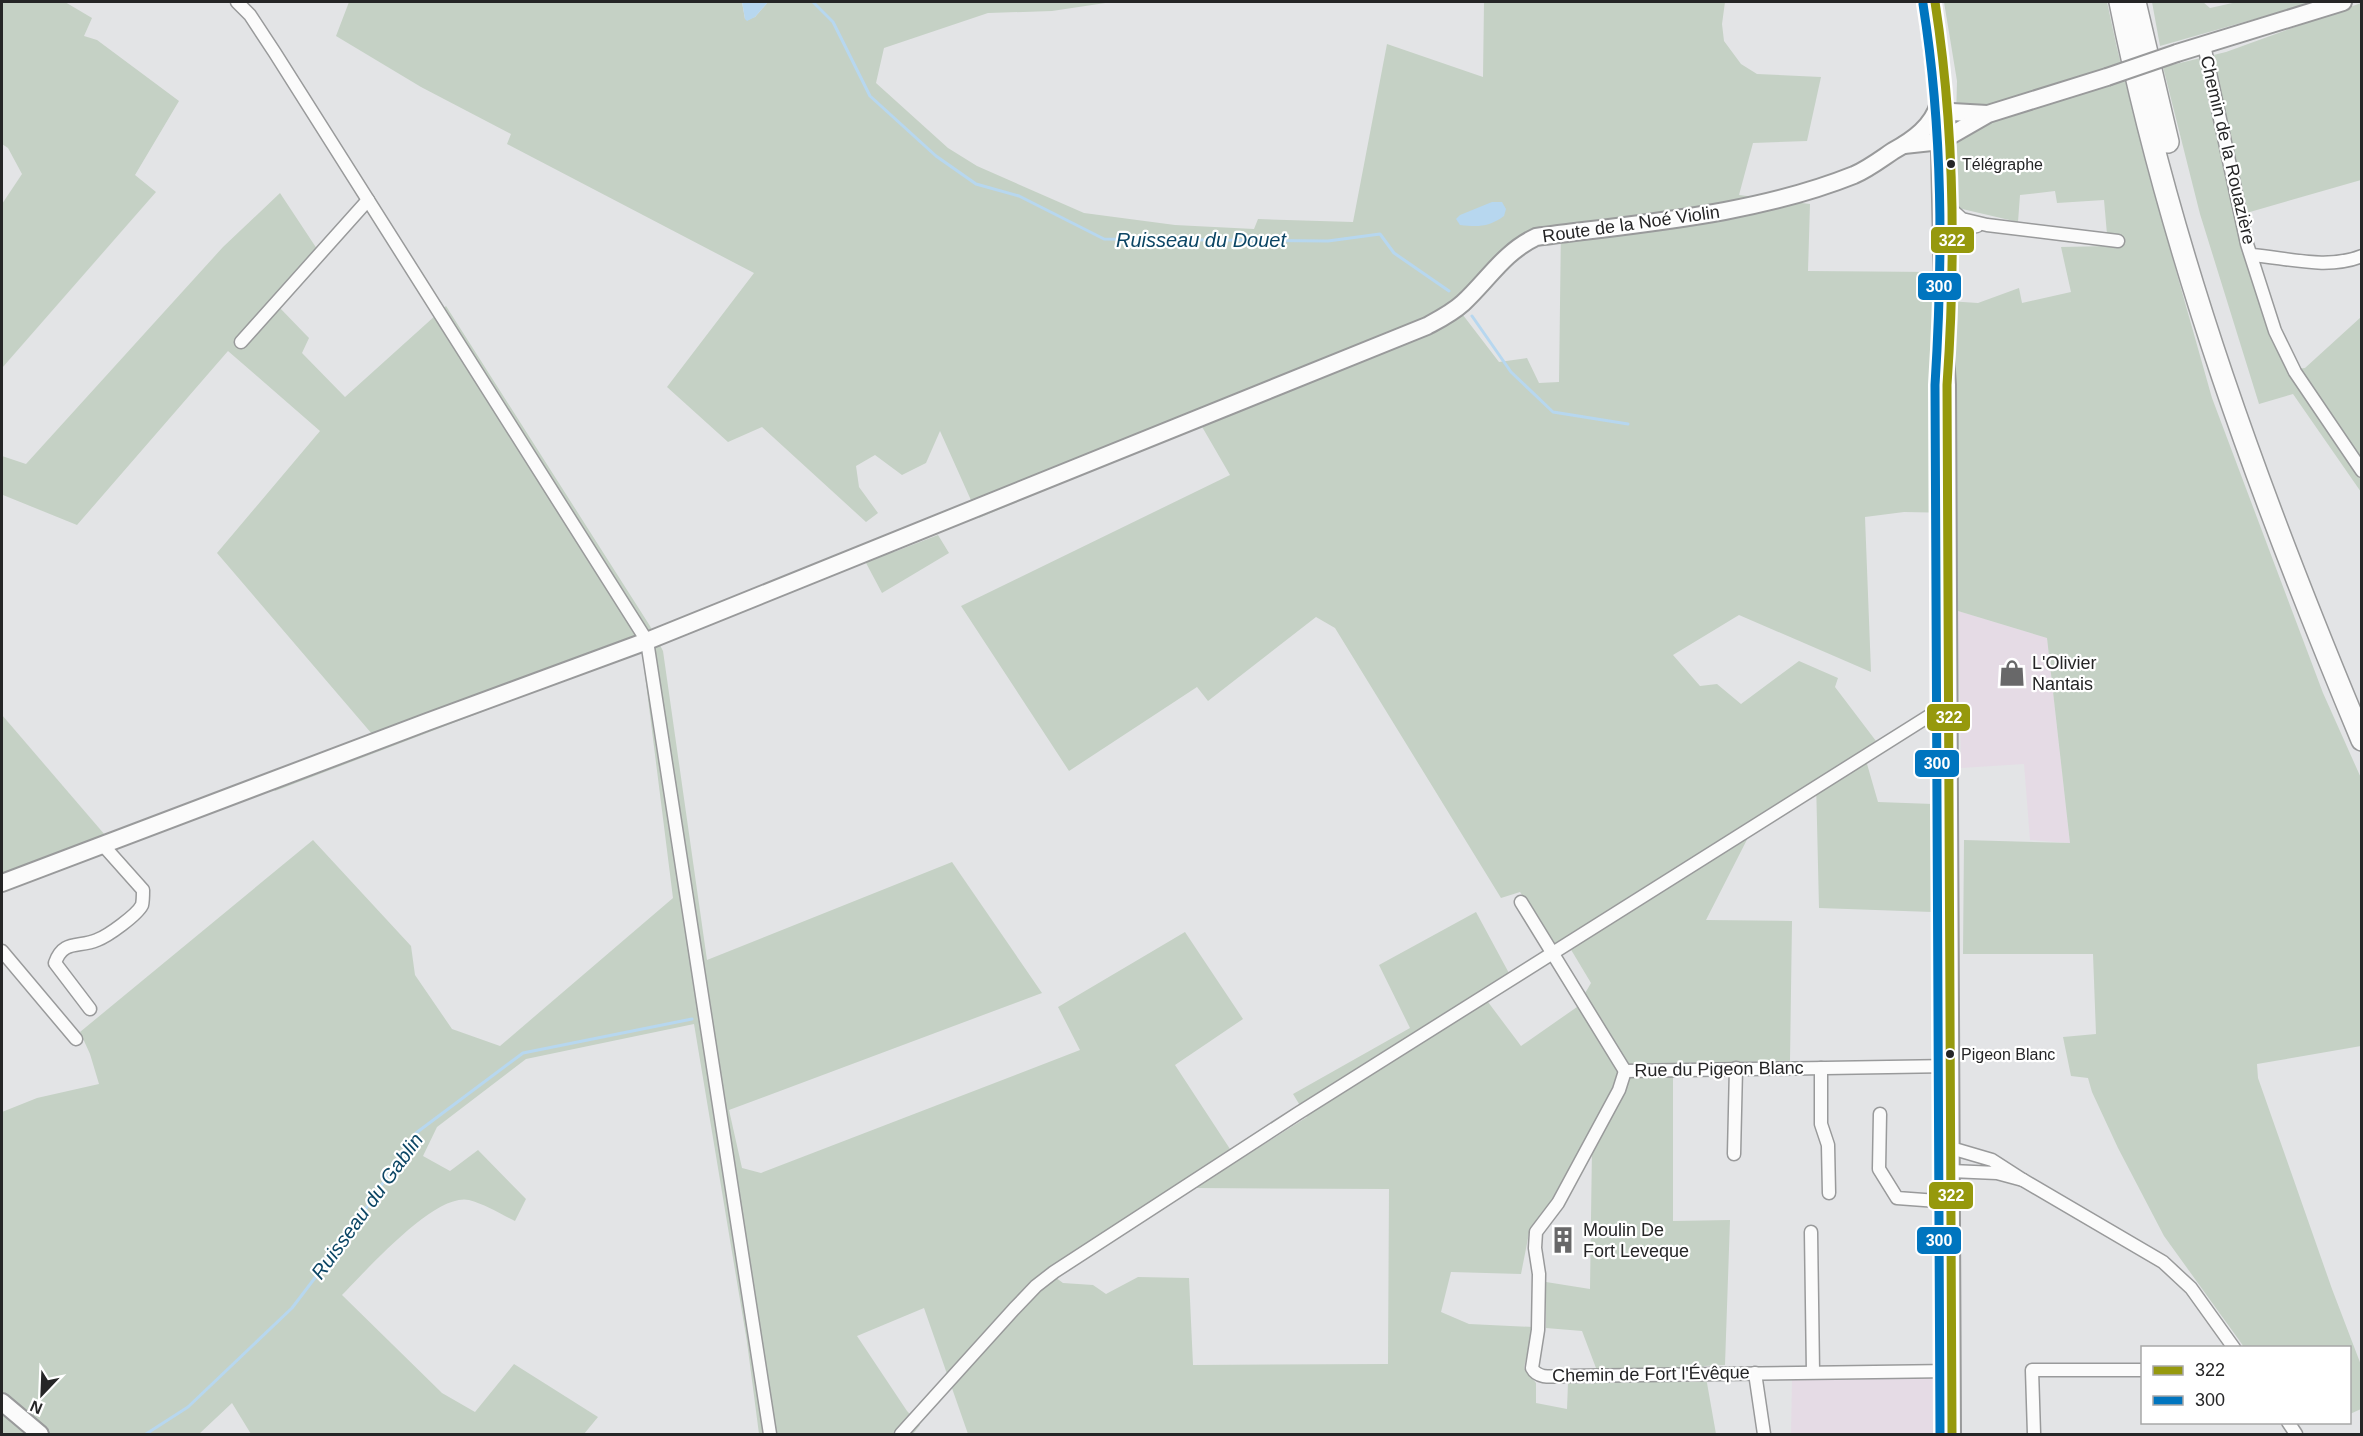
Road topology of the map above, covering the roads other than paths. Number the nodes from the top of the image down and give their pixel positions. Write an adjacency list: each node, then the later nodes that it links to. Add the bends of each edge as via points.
1 (238, 2): 12 (street)
2 (1927, 2): 9 (street)
3 (1935, 2): 9 (street)
4 (2120, 2): 22 (highway, via 2161,172 2220,370 2275,523)
5 (2135, 2): 20 (highway, via 2172,158 2224,337 2288,518)
6 (2343, 2): 7 (street)
7 (2204, 45): 8 (street, bridge); 15 (street, Chemin de la Rouazière)
8 (1977, 117): 9 (street); 11 (street)
9 (1945, 122): 10 (street, Route de la Noé Violin); 11 (street); 13 (street)
10 (1915, 140): 11 (street, via 1934,151); 19 (street, Route de la Noé Violin, via 1856,174 1789,197 1729,210 1536,237 1512,251 1463,302 1437,321)
11 (1944, 163): 13 (street); 13 (street)
12 (368, 200): 17 (street); 19 (street)
13 (1954, 223): 14 (street); 21 (street, via 1947,385)
14 (2118, 241)
15 (2252, 255): 16 (street, Chemin de la Rouazière, via 2325,264); 18 (street, Chemin de la Rouazière, via 2284,354)
16 (2361, 256)
17 (241, 342)
18 (2361, 471)
19 (647, 641): 23 (street, Route de la Noé Violin); 49 (street)
20 (2361, 704)
21 (1950, 712): 27 (street, via 1929,716); 30 (street)
22 (2361, 740)
23 (102, 844): 24 (street, Route de la Noé Violin); 28 (street, via 143,890 142,905 97,941 73,944 58,954 55,963)
24 (2, 883)
25 (1521, 902): 27 (street, Rue du Pigeon Blanc)
26 (2, 951): 29 (street)
27 (1552, 953): 33 (street, Rue du Pigeon Blanc); 50 (street, via 1054,1272 1014,1309)
28 (90, 1009)
29 (76, 1039)
30 (1951, 1066): 32 (street, Rue du Pigeon Blanc); 35 (street)
31 (1736, 1068): 32 (street, Rue du Pigeon Blanc); 33 (street, Rue du Pigeon Blanc); 36 (street)
32 (1821, 1068): 39 (street, via 1821,1124 1828,1145)
33 (1625, 1071): 46 (street, Chemin de Fort l'Évêque, via 1619,1090 1563,1193 1536,1232 1539,1285 1534,1373)
34 (1880, 1114): 40 (street, via 1879,1169 1897,1198)
35 (1951, 1148): 37 (street); 38 (street, via 1992,1160)
36 (1734, 1154)
37 (1951, 1171): 38 (street, via 1996,1173); 40 (street)
38 (2023, 1180): 42 (street, via 2163,1262 2191,1288)
39 (1829, 1193)
40 (1951, 1202): 44 (street)
41 (1811, 1232): 45 (street)
42 (2233, 1346)
43 (2141, 1370): 53 (street, via 2032,1370)
44 (1952, 1371): 45 (street, Chemin de Fort l'Évêque); 52 (street)
45 (1813, 1372): 46 (street, Chemin de Fort l'Évêque)
46 (1755, 1373): 51 (street)
47 (2, 1402): 48 (street)
48 (40, 1434)
49 (770, 1434)
50 (901, 1434)
51 (1764, 1434)
52 (1952, 1434)
53 (2034, 1434)

